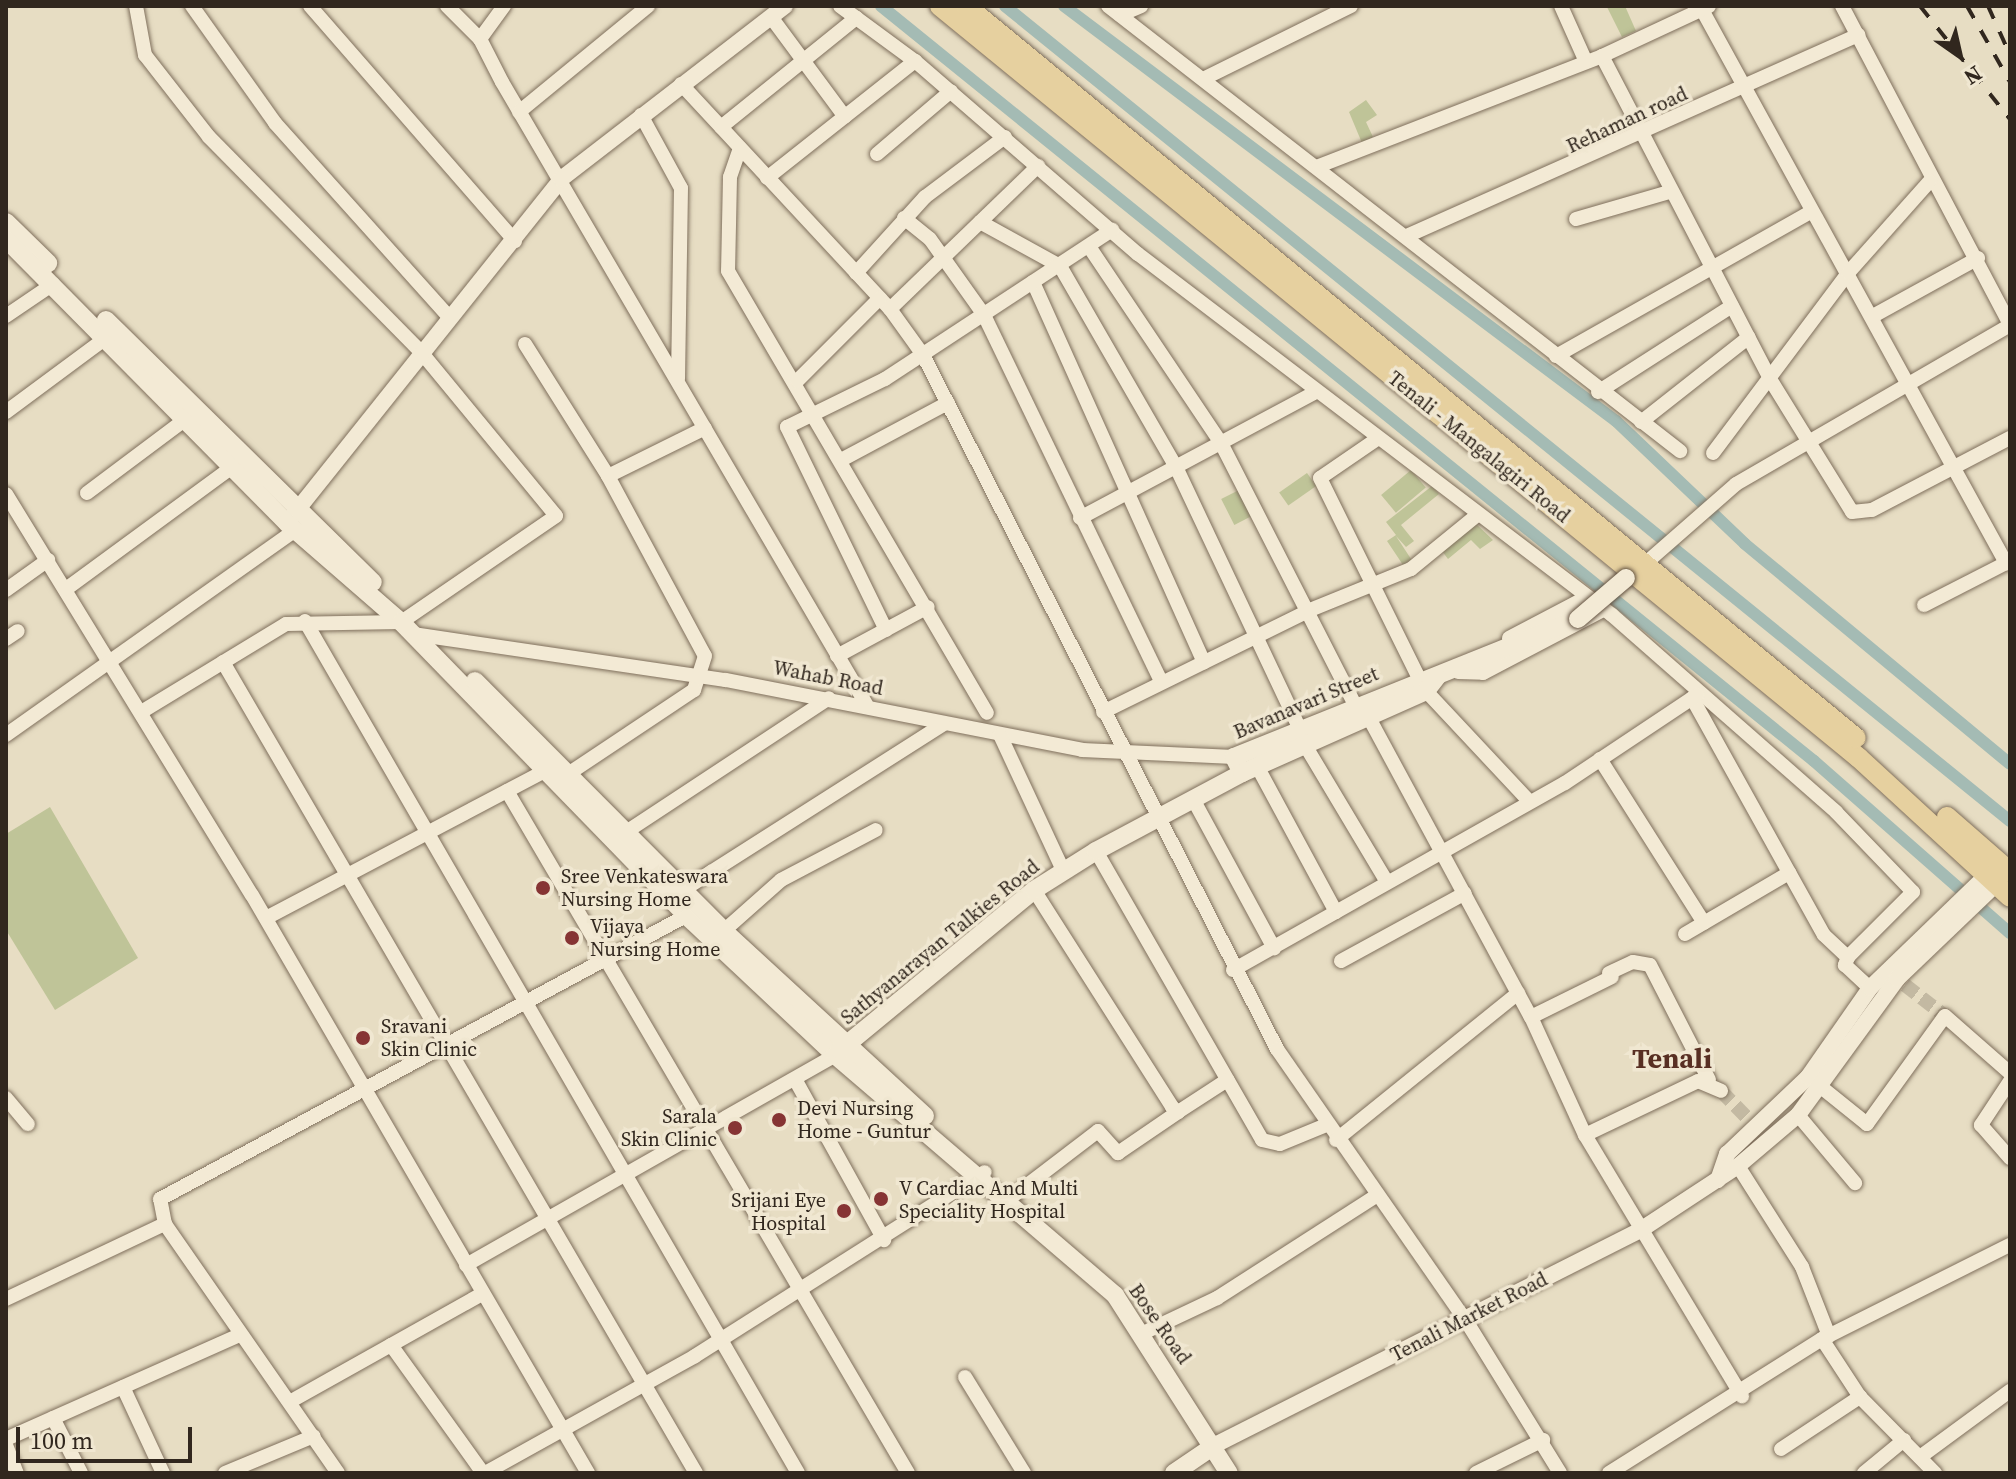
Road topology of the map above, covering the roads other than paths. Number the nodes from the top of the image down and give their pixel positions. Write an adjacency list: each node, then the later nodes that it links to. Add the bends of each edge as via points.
1 (136, 6): 71 (street, via 145,55 209,137)
2 (192, 6): 66 (street, via 275,123)
3 (310, 6): 51 (street)
4 (447, 6): 20 (street)
5 (504, 6): 20 (street)
6 (648, 6): 29 (street)
7 (785, 6): 17 (street)
8 (840, 6): 18 (street)
9 (940, 6): 105 (main road, Tenali - Mangalagiri Road)
10 (966, 6): 105 (main road)
11 (1141, 6): 16 (street)
12 (1351, 6): 25 (street)
13 (1561, 6): 24 (street)
14 (1842, 6): 19 (street)
15 (1704, 7): 21 (street); 27 (street)
16 (1114, 11): 25 (street)
17 (771, 17): 23 (street); 26 (street)
18 (856, 18): 22 (street); 23 (street)
19 (1858, 35): 27 (street, Rehaman road); 41 (street)
20 (480, 39): 29 (street)
21 (1602, 56): 24 (street); 33 (street)
22 (915, 61): 28 (street); 31 (street)
23 (804, 62): 31 (street); 32 (street)
24 (1586, 62): 38 (street)
25 (1203, 79): 38 (street)
26 (681, 84): 30 (street); 32 (street)
27 (1744, 88): 33 (street, Rehaman road); 43 (street)
28 (951, 91): 34 (street); 36 (street)
29 (519, 112): 40 (street)
30 (641, 115): 40 (street); 76 (street, via 681,188)
31 (845, 117): 39 (street)
32 (721, 127): 35 (street)
33 (1642, 135): 42 (street); 49 (street, Rehaman road)
34 (1005, 137): 37 (street); 44 (street)
35 (740, 148): 39 (street); 75 (street, via 730,177 728,271)
36 (877, 154)
37 (1038, 166): 47 (street); 48 (street)
38 (1319, 166): 49 (street)
39 (767, 178): 57 (street)
40 (561, 179): 51 (street); 76 (street)
41 (1930, 181): 54 (street); 58 (street)
42 (1669, 192): 45 (street); 56 (street)
43 (1811, 212): 56 (street); 58 (street)
44 (904, 218): 53 (street); 57 (street)
45 (1576, 219)
46 (6, 222): 102 (main road)
47 (980, 222): 53 (street); 55 (street)
48 (1112, 230): 52 (street); 79 (street)
49 (1409, 235): 73 (street)
50 (6, 239): 60 (main road)
51 (515, 241): 66 (street)
52 (1090, 248): 55 (street); 89 (street)
53 (943, 258): 61 (street); 63 (street)
54 (1978, 258): 65 (street); 67 (street)
55 (1060, 266): 59 (street); 94 (street)
56 (1710, 267): 62 (street); 73 (street)
57 (856, 273): 61 (street)
58 (1848, 273): 65 (street); 74 (street)
59 (1033, 282): 63 (street); 98 (street)
60 (53, 284): 64 (street); 69 (main road)
61 (885, 303): 72 (street); 75 (street)
62 (1732, 306): 68 (street); 78 (street)
63 (984, 315): 72 (street); 101 (street)
64 (6, 316)
65 (1873, 316): 77 (street)
66 (450, 318): 71 (street)
67 (2010, 325): 77 (street)
68 (1749, 337): 74 (street); 84 (street)
69 (106, 338): 81 (street); 83 (main road)
70 (525, 344): 96 (street)
71 (421, 352): 102 (street); 115 (street, via 556,516)
72 (923, 355): 80 (street); 82 (street)
73 (1556, 356): 78 (street)
74 (1770, 379): 88 (street); 91 (street)
75 (797, 381): 82 (street)
76 (678, 382): 85 (street)
77 (1908, 383): 88 (street); 95 (street)
78 (1598, 392): 84 (street)
79 (1314, 393): 87 (street); 89 (street)
80 (948, 403): 92 (street); 131 (street)
81 (6, 412)
82 (815, 413): 92 (street); 116 (street, via 792,423 786,436)
83 (186, 419): 93 (main road); 97 (street)
84 (1641, 422): 90 (street)
85 (705, 428): 96 (street); 118 (street)
86 (2010, 438): 95 (street)
87 (1377, 439): 100 (street); 106 (street, via 1320,478)
88 (1805, 439): 95 (street, via 1846,506 1860,514); 105 (street, via 1736,484)
89 (1221, 443): 94 (street); 112 (street)
90 (1680, 451)
91 (1713, 453)
92 (843, 459): 111 (street)
93 (232, 467): 102 (main road); 107 (street)
94 (1176, 467): 98 (street); 117 (street)
95 (1954, 468): 104 (street)
96 (608, 476): 123 (street, via 692,623 704,651)
97 (87, 493)
98 (1124, 495): 101 (street); 120 (street)
99 (7, 498): 103 (street)
100 (1476, 516): 106 (street, via 1454,540); 109 (street)
101 (1080, 518): 124 (street)
102 (293, 521): 115 (main road); 121 (street)
103 (48, 560): 107 (street); 108 (street)
104 (2008, 562): 110 (street)
105 (1641, 566): 122 (main road, Bavanavari Street, bridge, via 1578,619); 152 (main road)
106 (1376, 587): 112 (street); 125 (street)
107 (66, 589): 121 (street)
108 (6, 590)
109 (1583, 599): 113 (street); 122 (street, via 1476,654)
110 (1924, 605)
111 (928, 607): 116 (street); 132 (street)
112 (1310, 610): 117 (street); 129 (street)
113 (1603, 610): 122 (street, via 1483,673); 126 (street)
114 (305, 621): 115 (street, Wahab Road); 119 (street, Wahab Road, via 276,628); 146 (street)
115 (414, 627): 123 (street, Wahab Road); 140 (main road)
116 (886, 630): 118 (street)
117 (1256, 638): 120 (street); 136 (street)
118 (837, 656): 128 (street)
119 (223, 662): 130 (street, Wahab Road); 153 (street)
120 (1204, 662): 124 (street)
121 (111, 663): 130 (street); 134 (street)
122 (1458, 672): 125 (main road, Bavanavari Street)
123 (702, 676): 127 (street, Wahab Road); 140 (street, via 689,694)
124 (1161, 681): 131 (street)
125 (1427, 682): 129 (main road, Bavanavari Street); 143 (street)
126 (1695, 697): 138 (street); 151 (street); 165 (street, via 1836,812 1913,892)
127 (829, 698): 128 (street, Wahab Road); 147 (street)
128 (866, 704): 133 (street, Wahab Road)
129 (1362, 710): 136 (main road, Bavanavari Street); 149 (street)
130 (143, 711): 160 (street)
131 (1103, 712): 137 (street)
132 (987, 713)
133 (944, 724): 135 (street, Wahab Road); 155 (street)
134 (6, 735)
135 (1000, 735): 137 (street, Wahab Road); 150 (street)
136 (1303, 737): 139 (main road, Bavanavari Street); 154 (street)
137 (1123, 753): 139 (street, Wahab Road); 144 (street)
138 (1600, 759): 143 (street); 161 (street)
139 (1245, 766): 142 (main road, Sathyanarayan Talkies Road); 159 (street)
140 (556, 773): 141 (street); 147 (main road); 158 (main road)
141 (507, 791): 146 (street); 167 (street)
142 (1193, 799): 144 (main road, Sathyanarayan Talkies Road); 164 (street)
143 (1530, 802): 149 (street)
144 (1154, 819): 148 (main road, Sathyanarayan Talkies Road); 168 (street)
145 (876, 830): 163 (street, via 781,880)
146 (429, 832): 153 (street); 172 (street)
147 (626, 832): 155 (main road)
148 (1096, 851): 150 (main road, Sathyanarayan Talkies Road); 177 (street)
149 (1442, 851): 154 (street); 157 (street)
150 (1064, 872): 156 (main road, Sathyanarayan Talkies Road)
151 (1789, 873): 161 (street); 165 (street, via 1824,935)
152 (2000, 876): 169 (street, Tenali Market Road, via 1953,912)
153 (346, 877): 160 (street); 174 (street)
154 (1387, 882): 159 (street)
155 (683, 890): 158 (main road)
156 (1034, 890): 175 (main road, Sathyanarayan Talkies Road); 185 (street)
157 (1465, 893): 166 (street); 171 (street)
158 (694, 912): 163 (main road, Bose Road); 167 (street)
159 (1336, 912): 164 (street)
160 (266, 918): 182 (street)
161 (1704, 923): 162 (street)
162 (1685, 934)
163 (718, 935): 175 (main road, Bose Road)
164 (1274, 948): 168 (street)
165 (1848, 957): 170 (street, via 1845,965)
166 (1341, 961)
167 (608, 963): 172 (street); 189 (street)
168 (1233, 970): 188 (street)
169 (1896, 978): 170 (street, Tenali Market Road); 180 (street, Tenali Market Road)
170 (1870, 988): 191 (street, Tenali Market Road)
171 (1518, 993): 173 (street); 192 (street)
172 (528, 1005): 174 (street); 195 (street)
173 (1531, 1017): 178 (street, via 1633,962 1650,965); 190 (street)
174 (448, 1047): 182 (street); 201 (street)
175 (841, 1050): 179 (street); 196 (main road, Bose Road)
176 (2010, 1073): 180 (street, via 1945,1016 1867,1124)
177 (1227, 1080): 185 (street); 188 (street, via 1266,1145)
178 (1709, 1080): 183 (street); 190 (street)
179 (796, 1081): 189 (street); 204 (street)
180 (1821, 1087): 186 (street, Tenali Market Road)
181 (2008, 1088): 193 (street, via 1981,1125)
182 (364, 1091): 202 (street, via 167,1190 159,1211); 206 (street)
183 (1721, 1091)
184 (6, 1098): 187 (street)
185 (1178, 1112): 200 (street, via 1118,1153 1098,1131)
186 (1798, 1115): 191 (street, Tenali Market Road); 198 (street)
187 (28, 1124)
188 (1326, 1125): 192 (street)
189 (710, 1128): 195 (street); 207 (street)
190 (1585, 1135): 203 (street)
191 (1764, 1137): 194 (street, Tenali Market Road); 197 (street, Tenali Market Road, via 1727,1154)
192 (1336, 1140): 199 (street)
193 (2010, 1158)
194 (1738, 1166): 197 (street, Tenali Market Road); 213 (street, via 1802,1267)
195 (624, 1176): 201 (street); 214 (street)
196 (985, 1178): 200 (main road, Bose Road); 204 (street)
197 (1718, 1180): 203 (street, Tenali Market Road)
198 (1855, 1183)
199 (1376, 1196): 210 (street); 211 (street, via 1217,1298)
200 (1009, 1199): 211 (main road, Bose Road, via 1115,1295)
201 (548, 1219): 206 (street); 217 (street)
202 (165, 1224): 209 (street); 212 (street)
203 (1642, 1229): 210 (street, Tenali Market Road); 220 (street)
204 (884, 1240): 207 (street)
205 (2010, 1245): 213 (street)
206 (466, 1265): 208 (street)
207 (800, 1289): 214 (street); 244 (street)
208 (482, 1294): 215 (street); 225 (street)
209 (6, 1299)
210 (1465, 1319): 228 (street); 231 (street, Tenali Market Road)
211 (1141, 1334): 231 (main road, Bose Road)
212 (240, 1335): 218 (street); 222 (street)
213 (1826, 1337): 220 (street); 221 (street)
214 (721, 1339): 217 (street); 243 (street)
215 (391, 1345): 222 (street); 240 (street)
216 (965, 1377): 245 (street)
217 (645, 1385): 225 (street); 242 (street)
218 (123, 1387): 224 (street); 237 (street)
219 (2004, 1395): 223 (street); 233 (street)
220 (1742, 1396): 250 (street)
221 (1860, 1397): 229 (street); 232 (street)
222 (293, 1400): 226 (street)
223 (2010, 1411)
224 (53, 1418): 227 (street); 236 (street)
225 (562, 1431): 240 (street); 241 (street)
226 (314, 1436): 234 (street); 239 (street)
227 (6, 1439)
228 (1543, 1440): 248 (street); 249 (street)
229 (1904, 1440): 233 (street); 251 (street)
230 (6, 1445): 235 (street)
231 (1215, 1445): 246 (main road); 247 (main road, Bose Road)
232 (1781, 1449)
233 (1920, 1457): 252 (street)
234 (247, 1469): 238 (street)
235 (17, 1473)
236 (81, 1473)
237 (163, 1473)
238 (225, 1473)
239 (338, 1473)
240 (484, 1473)
241 (588, 1473)
242 (696, 1473)
243 (798, 1473)
244 (908, 1473)
245 (1024, 1473)
246 (1174, 1473)
247 (1229, 1473)
248 (1476, 1473)
249 (1560, 1473)
250 (1609, 1473)
251 (1864, 1473)
252 (1935, 1473)

